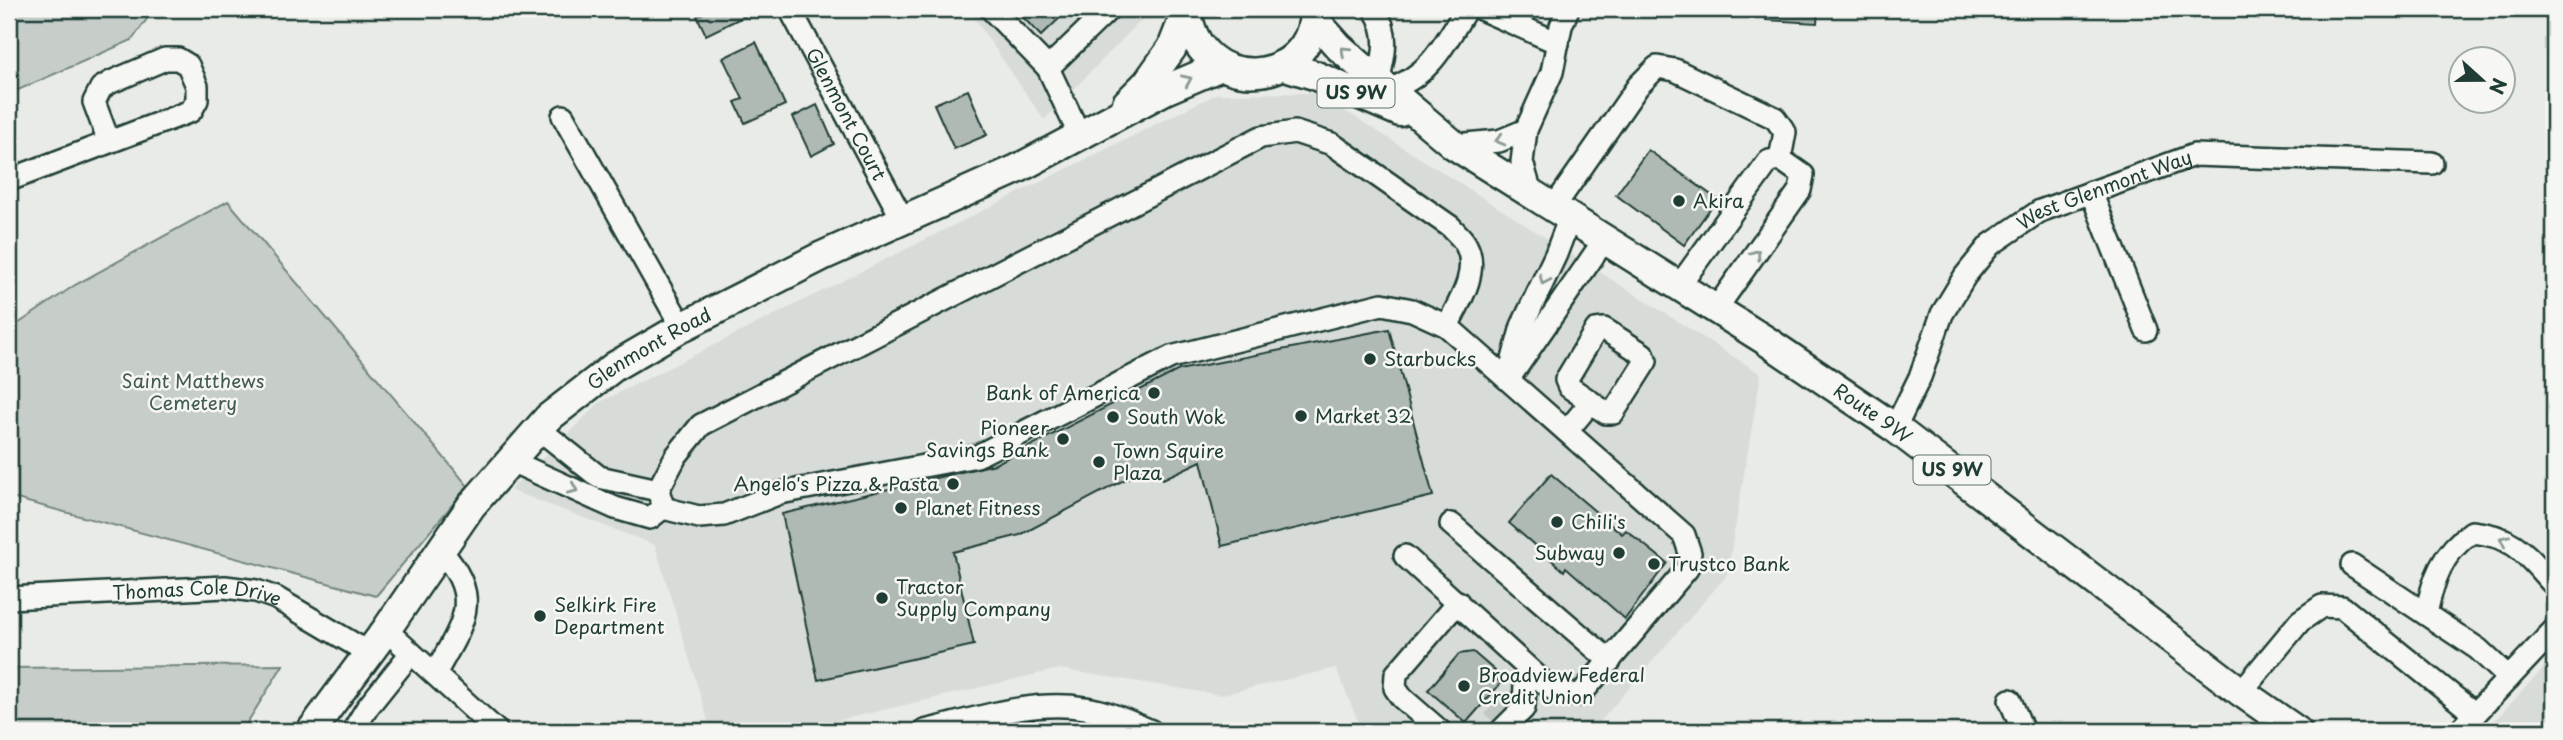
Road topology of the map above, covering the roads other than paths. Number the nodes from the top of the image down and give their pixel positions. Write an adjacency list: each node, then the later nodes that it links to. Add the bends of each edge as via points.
1 (790, 9): 27 (street, Glenmont Court)
2 (991, 9): 13 (street)
3 (1109, 9): 13 (street)
4 (1187, 9): 12 (main road, via 1196,42); 16 (main road, Glenmont Road, via 1172,48 1147,83)
5 (1374, 9): 14 (street, via 1386,36)
6 (1466, 9): 14 (street, via 1424,71 1405,84)
7 (1481, 9): 10 (street)
8 (1568, 9): 10 (street)
9 (1314, 14): 11 (main road, via 1298,54); 14 (main road, Route 9W / US 9W, one-way to 9, via 1339,47)
10 (1558, 43): 18 (street, via 1552,72)
11 (1282, 65): 12 (main road, via 1262,73 1241,73); 17 (main road, Route 9W / US 9W)
12 (1221, 66): 16 (main road, Glenmont Road, one-way to 12)
13 (1048, 68): 19 (street)
14 (1383, 85): 17 (main road, Route 9W / US 9W)
15 (563, 116): 32 (street)
16 (1111, 120): 19 (main road, Glenmont Road)
17 (1428, 125): 21 (main road, Route 9W / US 9W)
18 (1526, 130): 21 (street, one-way to 21, via 1499,141); 26 (street, via 1522,162)
19 (1080, 136): 27 (main road, Glenmont Road)
20 (109, 142): 20 (street, via 191,111 197,86 188,65 165,59 101,88 94,102); 24 (street)
21 (1454, 145): 26 (main road, Route 9W / US 9W)
22 (1780, 159): 26 (street, via 1785,132 1775,118 1675,70 1657,67 1638,86); 29 (street, via 1769,161); 30 (street, one-way to 22, via 1800,190 1802,175)
23 (2432, 163): 25 (street, West Glenmont Way, via 2194,155)
24 (9, 180)
25 (2091, 192): 33 (street); 36 (street, West Glenmont Way, via 2039,211 1990,245 1942,314 1920,377)
26 (1552, 206): 28 (main road, Route 9W / US 9W); 34 (street, one-way to 34, via 1556,254 1522,326)
27 (903, 220): 32 (main road, Glenmont Road)
28 (1605, 239): 29 (main road, Route 9W / US 9W); 34 (street)
29 (1679, 286): 30 (main road, Route 9W / US 9W)
30 (1716, 309): 36 (main road, Route 9W / US 9W)
31 (1447, 326): 34 (street); 40 (street, via 1412,310 1382,304 1171,357 977,456 780,493 724,515 699,517); 40 (street, via 1465,290 1471,264 1466,245 1451,227 1332,144 1295,132 1261,137 701,425 676,456)
32 (682, 327): 37 (main road, Glenmont Road, via 615,366)
33 (2146, 330)
34 (1508, 378): 38 (street)
35 (1591, 402): 38 (street)
36 (1895, 428): 56 (main road, Route 9W / US 9W)
37 (539, 429): 39 (main road, Glenmont Road); 40 (street, via 599,477)
38 (1567, 431): 52 (street, via 1684,535 1690,553 1688,569)
39 (511, 461): 40 (street, one-way to 40, via 615,508 650,518); 42 (main road, Glenmont Road)
40 (660, 499)
41 (1451, 524): 52 (street)
42 (440, 550): 50 (main road, Glenmont Road); 53 (street, via 455,566 467,604)
43 (1405, 556): 47 (street)
44 (2352, 565): 48 (street)
45 (2554, 584): 48 (street, one-way to 48, via 2518,547 2502,537 2472,532 2442,560)
46 (9, 598): 50 (street, Thomas Cole Drive, via 225,587 256,591)
47 (1458, 602): 55 (street); 65 (street, via 1396,674 1395,688 1402,698)
48 (2426, 614): 54 (street, via 2478,649)
49 (2554, 630): 54 (street)
50 (377, 641): 51 (street, Thomas Cole Drive); 60 (main road, Glenmont Road)
51 (411, 653): 53 (street, Thomas Cole Drive); 61 (street)
52 (1610, 660): 55 (street, via 1581,694)
53 (435, 674): 62 (street, Thomas Cole Drive)
54 (2509, 678): 58 (street)
55 (1524, 684): 59 (street, via 1524,708)
56 (2241, 692): 58 (street, via 2300,621 2322,606 2342,607); 67 (main road, Route 9W / US 9W)
57 (2010, 700): 66 (street)
58 (2475, 714): 68 (street)
59 (1493, 728)
60 (311, 731)
61 (353, 731)
62 (497, 731)
63 (925, 731): 64 (street, via 1002,712 1046,707 1085,708)
64 (1151, 731)
65 (1440, 731)
66 (2024, 731)
67 (2297, 731)
68 (2459, 731)

